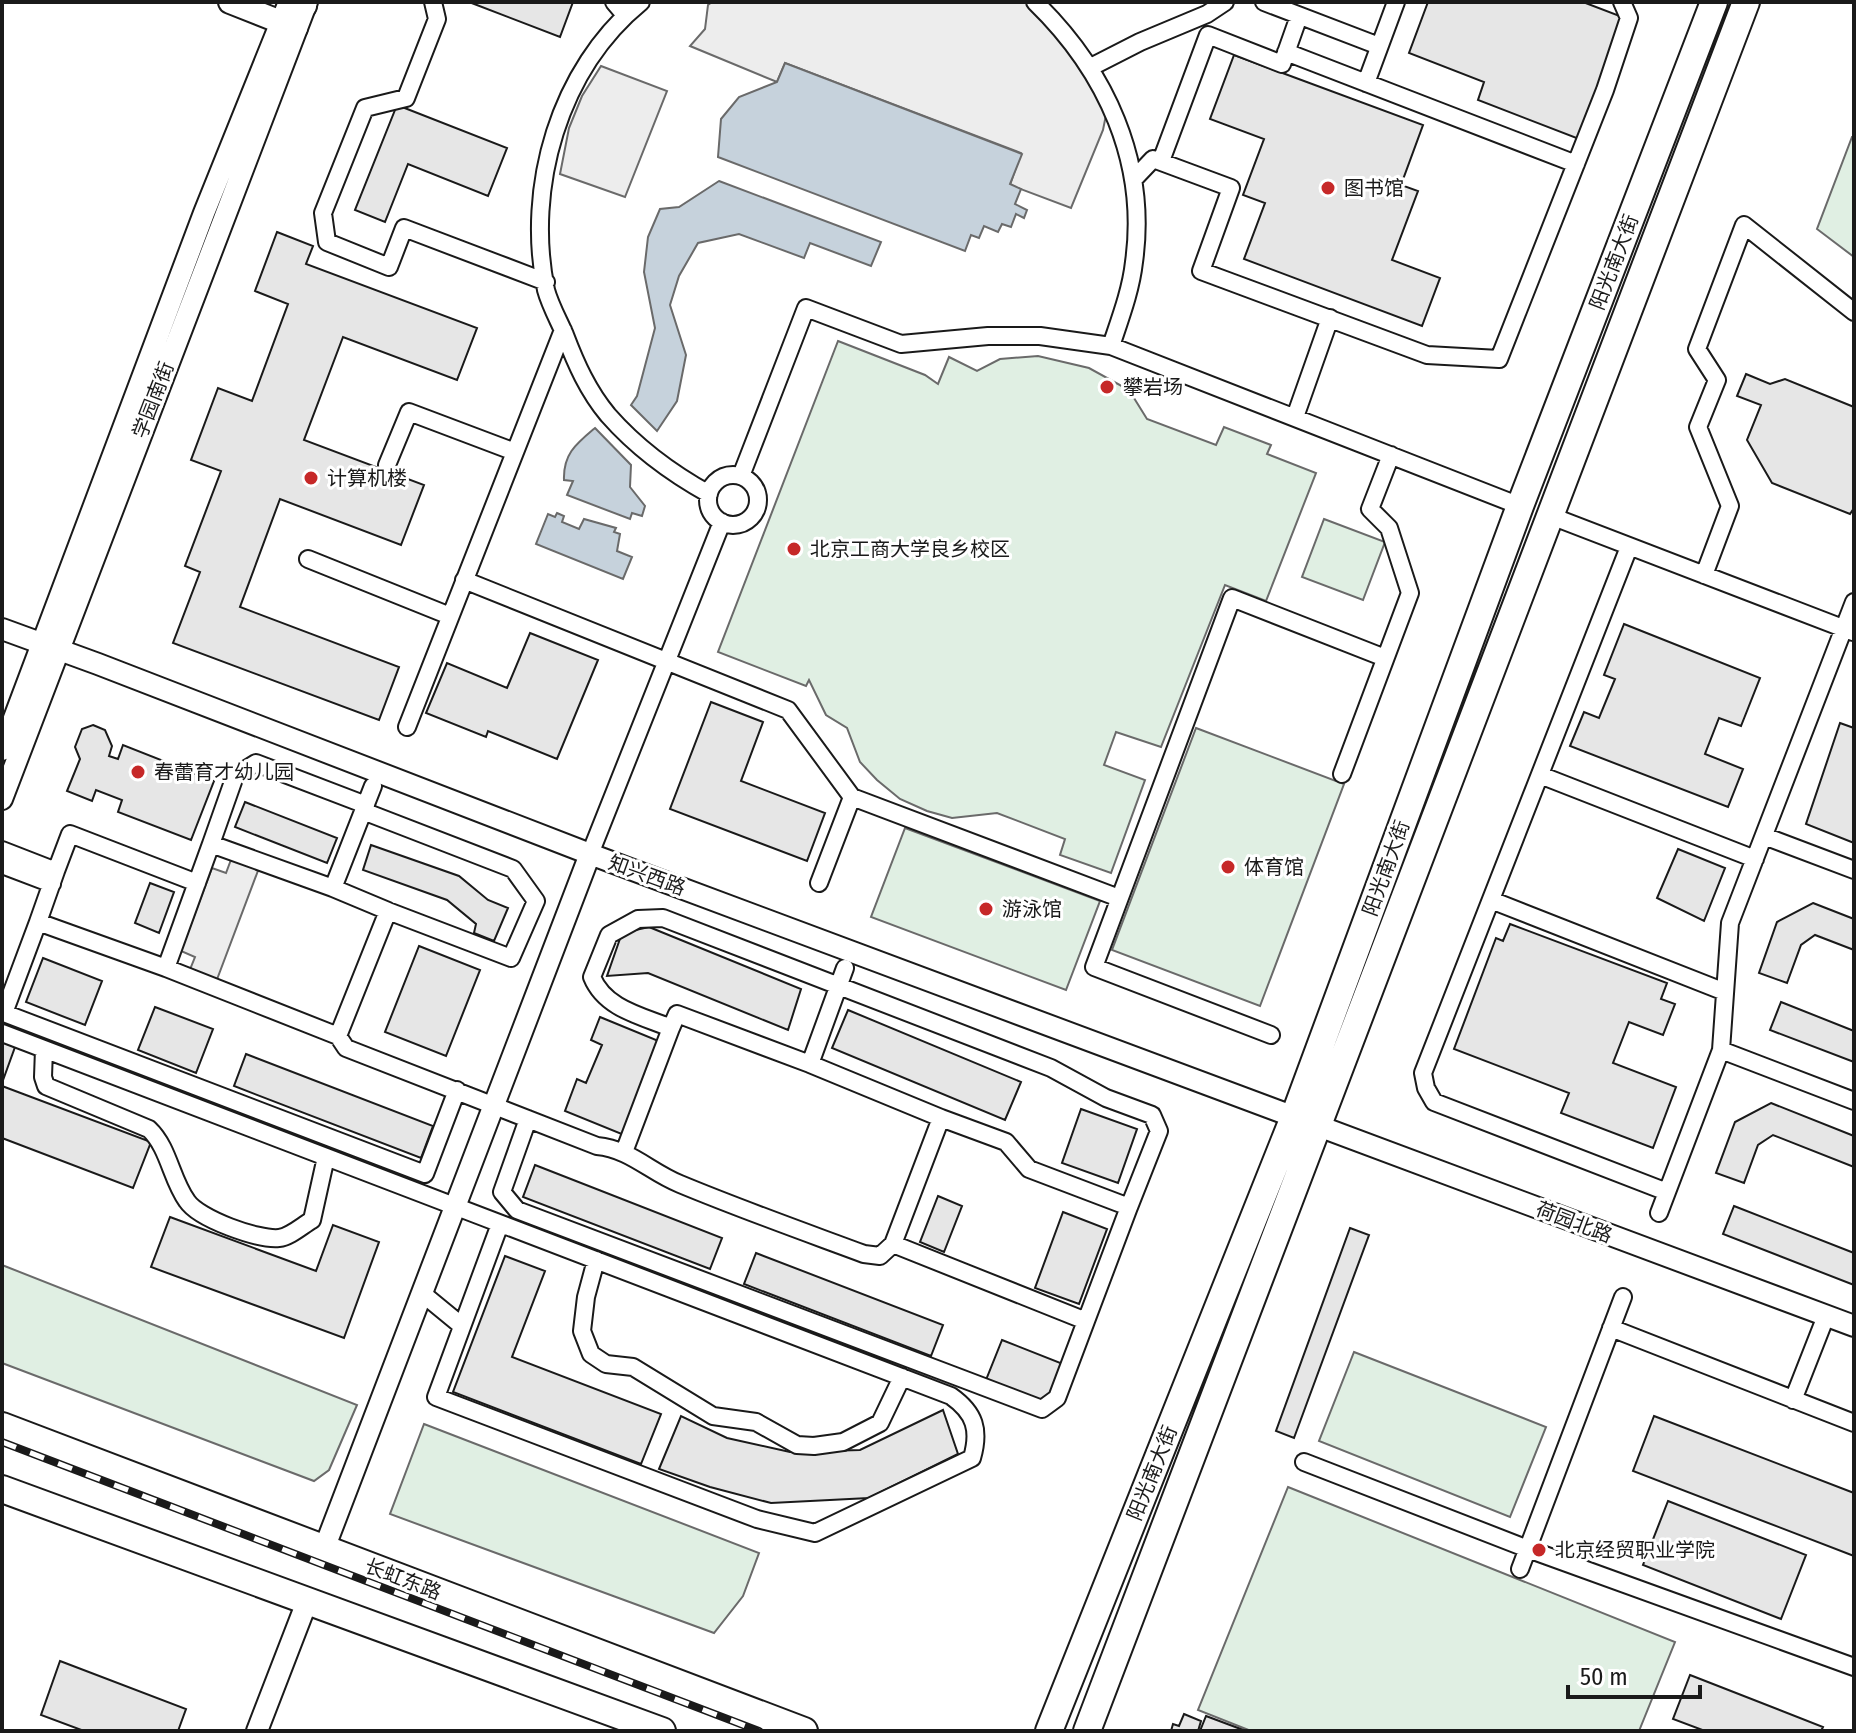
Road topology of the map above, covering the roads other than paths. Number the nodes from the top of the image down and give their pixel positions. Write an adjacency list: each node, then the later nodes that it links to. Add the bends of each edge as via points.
1 (230, 2): 12 (main road)
2 (433, 2): 21 (street, via 437,19 406,98 365,108 323,213 327,242 389,267 404,228)
3 (641, 2): 11 (street)
4 (1035, 2): 16 (street)
5 (1225, 2): 16 (street)
6 (1264, 2): 13 (street)
7 (1396, 2): 14 (street)
8 (1622, 2): 19 (street, via 1629,18)
9 (1714, 2): 32 (main road, 阳光南大街)
10 (1746, 2): 33 (main road, 阳光南大街)
11 (620, 8): 21 (street, via 563,107 548,155 540,211)
12 (296, 10): 43 (street, 学园南街, via 204,213)
13 (1299, 16): 14 (street); 15 (street)
14 (1379, 46): 17 (street)
15 (1286, 52): 17 (street); 18 (street, via 1282,64 1208,35)
16 (1091, 67): 20 (street, via 1109,100)
17 (1366, 83): 19 (street)
18 (1161, 161): 20 (street, via 1153,159); 23 (street, via 1231,188 1201,271)
19 (1576, 164): 23 (street, via 1499,359 1427,355)
20 (1133, 180): 25 (street, via 1134,265)
21 (546, 282): 24 (street)
22 (1854, 312): 37 (street, via 1744,225 1697,349 1717,380 1698,427 1730,506)
23 (1330, 318): 26 (street)
24 (563, 330): 27 (street); 31 (street, via 581,376 608,414 640,448)
25 (1111, 346): 26 (street); 30 (street, via 1040,336 901,344 806,308)
26 (1295, 417): 28 (street)
27 (515, 452): 29 (street, via 409,412); 38 (street)
28 (1391, 455): 32 (street); 44 (street, via 1370,509 1389,528 1410,593)
29 (387, 465)
30 (741, 476): 31 (street, via 725,476); 34 (street, via 755,485 757,510 746,522)
31 (709, 494): 34 (street, via 710,510)
32 (1520, 506): 85 (main road, 阳光南大街)
33 (1551, 516): 35 (street); 85 (main road, 阳光南大街)
34 (722, 522): 45 (street)
35 (1629, 547): 37 (street); 49 (street)
36 (308, 559): 40 (street)
37 (1704, 575): 42 (street)
38 (464, 580): 40 (street); 45 (street)
39 (1854, 602): 42 (street)
40 (450, 616): 46 (street)
41 (2, 629): 43 (street, 知兴西路)
42 (1849, 630): 54 (street)
43 (50, 647): 47 (street, 学园南街); 52 (street, 学园南街); 57 (street, 知兴西路)
44 (1385, 658): 48 (street); 65 (street, via 1232,598)
45 (668, 662): 51 (street, via 788,710); 57 (street)
46 (407, 727)
47 (2, 750)
48 (1342, 774)
49 (1540, 775): 58 (street); 66 (street)
50 (373, 786): 53 (street)
51 (852, 797): 63 (street); 65 (street)
52 (2, 799)
53 (364, 808): 55 (street, via 256,763 235,776); 64 (street); 67 (street, via 513,869 536,901 511,958)
54 (1764, 836): 58 (street); 60 (street)
55 (211, 844): 62 (street); 64 (street)
56 (2, 850): 61 (street)
57 (590, 854): 82 (street); 85 (street, 知兴西路)
58 (1755, 859): 72 (street, via 1730,923)
59 (2, 865): 61 (street)
60 (1854, 870)
61 (54, 877): 62 (street, via 70,834); 68 (street)
62 (197, 883): 69 (street)
63 (819, 883)
64 (333, 888): 67 (street)
65 (1119, 898): 75 (street, via 1094,967)
66 (1491, 900): 72 (street); 88 (street, via 1423,1073 1434,1102)
67 (388, 911): 76 (street)
68 (38, 922): 69 (street); 80 (street, via 4,1013 425,1174)
69 (166, 968): 76 (street)
70 (845, 968): 71 (street)
71 (839, 986): 73 (street, via 663,918 638,919 609,935 592,977 612,1004); 79 (street); 90 (street, via 1051,1068 1152,1115 1159,1131)
72 (1725, 992): 78 (street)
73 (671, 1028): 79 (street, via 677,1014); 86 (street)
74 (2, 1033): 77 (street)
75 (1271, 1035)
76 (338, 1036): 80 (street, via 346,1048)
77 (44, 1049): 87 (street); 87 (street, via 46,1086 149,1129 197,1212 255,1236 282,1238 312,1220)
78 (1721, 1050): 81 (street); 88 (street)
79 (810, 1064): 83 (street)
80 (457, 1090): 82 (street)
81 (1854, 1101)
82 (496, 1106): 84 (street); 89 (street)
83 (941, 1118): 90 (street, via 1006,1142 1029,1169); 93 (street)
84 (528, 1119): 86 (street); 98 (street, via 502,1192 517,1210 1042,1409 1057,1398)
85 (1306, 1121): 97 (street, 荷园北路); 116 (main road, 阳光南大街); 117 (main road, 阳光南大街)
86 (624, 1152): 93 (street, via 675,1182 864,1254 880,1256)
87 (326, 1157): 89 (street)
88 (1667, 1192): 91 (street)
89 (456, 1207): 92 (street); 95 (street)
90 (1129, 1207): 98 (street)
91 (1659, 1213)
92 (500, 1224): 94 (street); 99 (street)
93 (893, 1244): 98 (street)
94 (596, 1260): 102 (street); 102 (street, via 582,1331 591,1354 606,1364 633,1367 713,1416 756,1422 797,1445 843,1442 880,1423)
95 (423, 1294): 99 (street); 108 (street)
96 (1623, 1297): 101 (street)
97 (1826, 1316): 100 (street, 荷园北路); 103 (street)
98 (1086, 1321)
99 (462, 1326): 102 (street, via 436,1397 757,1519 815,1533 972,1458 978,1440 965,1406)
100 (1854, 1326)
101 (1611, 1328): 103 (street); 109 (street)
102 (902, 1377)
103 (1793, 1400): 104 (street)
104 (1854, 1423)
105 (2, 1426): 108 (main road, 长虹东路)
106 (1304, 1462): 109 (street)
107 (2, 1489): 111 (main road)
108 (324, 1549): 115 (main road, 长虹东路)
109 (1528, 1549): 110 (street); 112 (street)
110 (1520, 1569)
111 (308, 1599): 113 (street); 114 (main road)
112 (1854, 1667)
113 (257, 1731)
114 (662, 1731)
115 (804, 1731)
116 (1049, 1731)
117 (1087, 1731)

